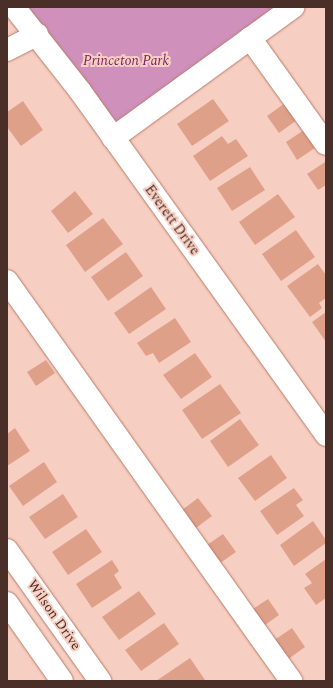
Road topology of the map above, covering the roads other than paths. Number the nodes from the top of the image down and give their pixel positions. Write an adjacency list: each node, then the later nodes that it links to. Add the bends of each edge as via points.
1 (14, 7): 3 (street, Everett Drive)
2 (294, 7): 4 (street)
3 (37, 35): 5 (street); 6 (street, Everett Drive)
4 (250, 38): 6 (street); 7 (street)
5 (7, 50)
6 (113, 138): 9 (street, Everett Drive)
7 (326, 144)
8 (7, 281): 14 (street)
9 (326, 435)
10 (7, 550): 13 (street, Wilson Drive)
11 (7, 603): 12 (street)
12 (62, 681)
13 (100, 681)
14 (291, 681)

